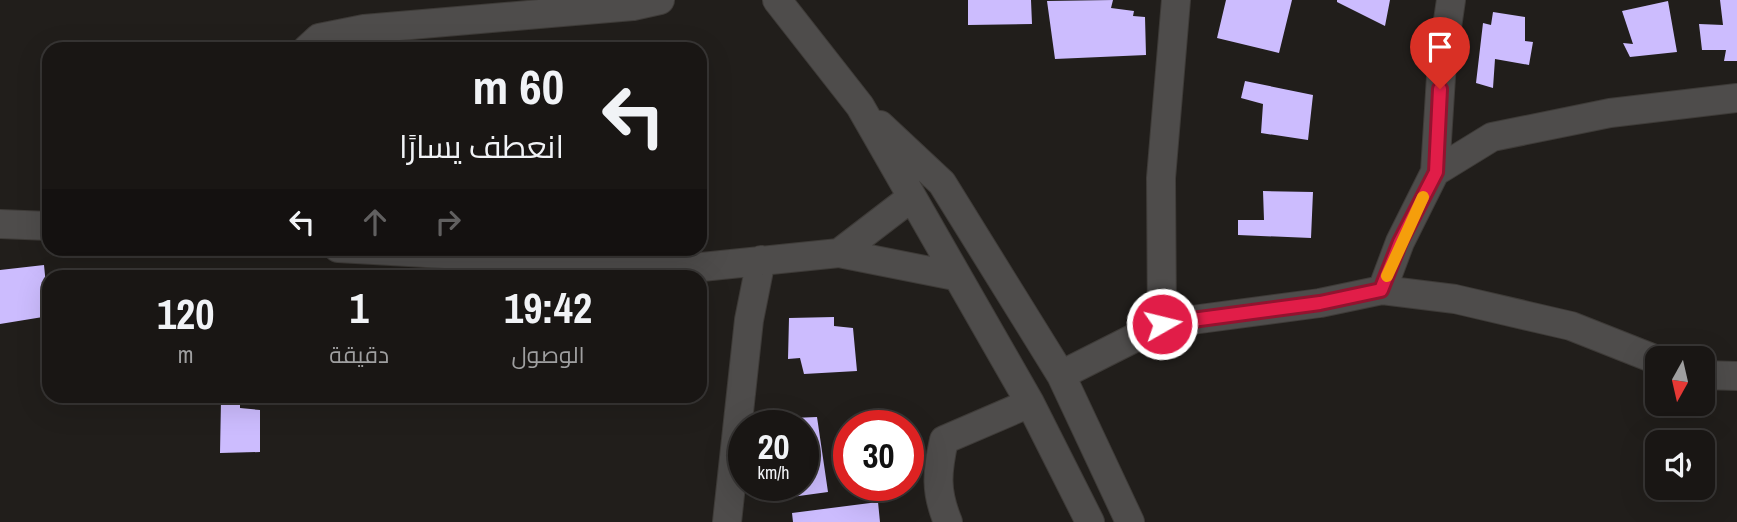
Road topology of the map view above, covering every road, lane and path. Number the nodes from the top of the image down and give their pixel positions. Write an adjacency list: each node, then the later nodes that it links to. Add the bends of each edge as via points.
1 (660, 0): 5 (street, via 364,29)
2 (778, 0): 7 (street)
3 (1177, 0): 17 (street, via 1161,178)
4 (1451, 0): 8 (street, via 1442,61)
5 (315, 42)
6 (1737, 99): 8 (street, via 1610,113 1492,137)
7 (860, 106): 9 (street); 19 (street, via 942,183)
8 (1436, 172): 16 (street)
9 (912, 197): 12 (street); 15 (street)
10 (0, 224): 11 (street)
11 (42, 226)
12 (839, 253): 14 (street); 15 (street)
13 (480, 256): 14 (street, via 692,268)
14 (761, 260): 23 (street, via 749,320)
15 (955, 276): 22 (street)
16 (1381, 290): 17 (street); 18 (street, via 1455,299 1570,326)
17 (1162, 324): 19 (street)
18 (1645, 355)
19 (1061, 375): 26 (street)
20 (1715, 375): 21 (street)
21 (1737, 376)
22 (1030, 402): 24 (street, via 944,440 937,497); 25 (street)
23 (727, 522)
24 (948, 522)
25 (1090, 522)
26 (1130, 522)

